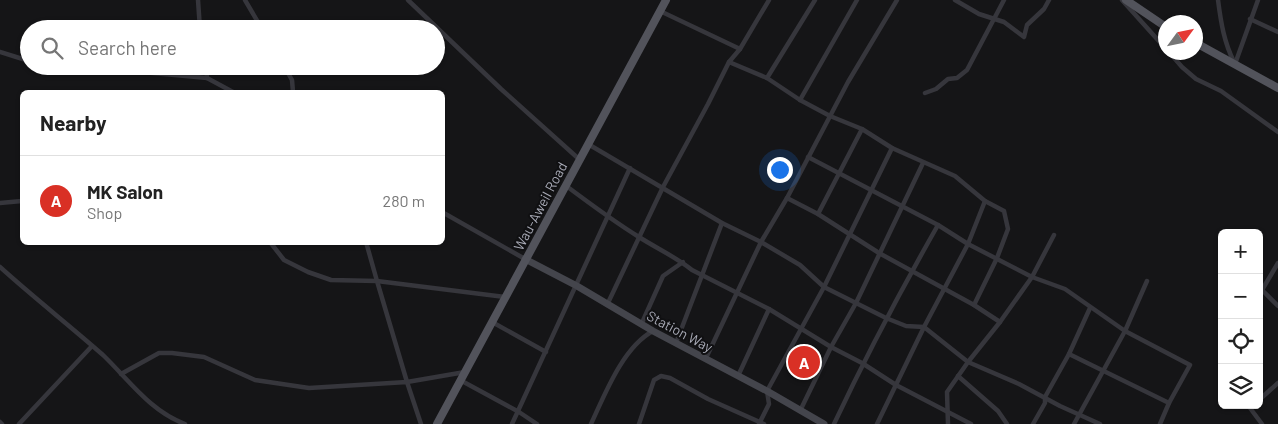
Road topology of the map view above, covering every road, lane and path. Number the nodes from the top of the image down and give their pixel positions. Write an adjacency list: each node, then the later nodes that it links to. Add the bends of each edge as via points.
1 (198, 0): 18 (street)
2 (245, 0): 19 (street)
3 (408, 0): 20 (street)
4 (666, 0): 16 (main road, Wau-Aweil Road)
5 (769, 0): 27 (street)
6 (815, 0): 37 (street)
7 (857, 0): 42 (street)
8 (897, 0): 43 (street)
9 (955, 0): 17 (street, via 979,14)
10 (1004, 0): 17 (street)
11 (1049, 0): 17 (street, via 1026,25 1024,37)
12 (1122, 0): 25 (street)
13 (1126, 0): 22 (main road)
14 (1218, 0): 32 (street, via 1226,46)
15 (1258, 0): 21 (street)
16 (660, 11): 27 (street); 46 (main road, Wau-Aweil Road)
17 (996, 19): 41 (street, via 968,70)
18 (199, 20)
19 (257, 20)
20 (429, 20)
21 (1250, 20): 23 (street); 32 (street)
22 (1158, 22)
23 (1278, 32)
24 (445, 35): 49 (street)
25 (1158, 40)
26 (1203, 48): 32 (main road)
27 (740, 49): 31 (street)
28 (0, 52): 29 (street)
29 (20, 58)
30 (1176, 60): 45 (street, via 1196,79 1221,91)
31 (729, 62): 37 (street); 54 (street)
32 (1235, 64): 38 (main road)
33 (174, 75): 36 (street)
34 (207, 75): 36 (street)
35 (289, 75): 40 (street)
36 (207, 78): 39 (street)
37 (767, 78): 42 (street)
38 (1278, 88)
39 (229, 90)
40 (293, 90)
41 (925, 93)
42 (800, 100): 43 (street)
43 (830, 116): 44 (street); 48 (street)
44 (862, 129): 47 (street); 52 (street)
45 (1278, 132)
46 (588, 144): 49 (main road, Wau-Aweil Road); 51 (street)
47 (892, 148): 50 (street); 55 (street)
48 (808, 156): 52 (street); 56 (street)
49 (580, 160): 53 (main road, Wau-Aweil Road)
50 (923, 163): 58 (street, via 955,176); 60 (street)
51 (630, 168): 54 (street); 63 (street)
52 (840, 174): 55 (street); 62 (street)
53 (565, 185): 63 (street); 75 (main road, Wau-Aweil Road)
54 (663, 187): 64 (street); 68 (street)
55 (872, 190): 60 (street); 66 (street)
56 (787, 198): 62 (street); 69 (street)
57 (20, 200): 59 (street)
58 (985, 201): 70 (street); 74 (street, via 1004,211 1008,229)
59 (0, 203)
60 (903, 206): 65 (street); 73 (street)
61 (445, 214): 75 (street)
62 (818, 214): 66 (street)
63 (608, 217): 68 (street); 84 (street)
64 (722, 223): 69 (street); 80 (street)
65 (938, 225): 70 (street); 79 (street)
66 (850, 235): 73 (street); 85 (street)
67 (1054, 235): 81 (street)
68 (639, 238): 76 (street); 90 (street)
69 (761, 242): 85 (street, via 800,265); 87 (street)
70 (968, 244): 74 (street); 86 (street)
71 (272, 245): 83 (street, via 284,260 331,280)
72 (367, 245): 83 (street)
73 (879, 253): 79 (street); 89 (street)
74 (997, 258): 81 (street); 91 (street)
75 (525, 259): 84 (main road, Station Way); 88 (main road, Wau-Aweil Road)
76 (683, 262): 80 (street); 98 (street, via 663,276)
77 (1278, 263): 92 (street, via 1262,290)
78 (1, 270): 104 (street)
79 (912, 271): 86 (street); 95 (street)
80 (702, 275): 87 (street); 103 (street)
81 (1032, 277): 93 (street, via 1065,289); 97 (street)
82 (1147, 280): 102 (street)
83 (377, 281): 88 (street); 117 (street)
84 (577, 286): 90 (main road, Station Way); 106 (street)
85 (824, 287): 89 (street); 100 (street)
86 (944, 289): 91 (street); 99 (street)
87 (738, 293): 94 (street); 108 (street)
88 (505, 297): 96 (main road, Wau-Aweil Road)
89 (856, 302): 95 (street); 105 (street)
90 (608, 305): 98 (main road, Station Way)
91 (974, 305): 97 (street)
92 (1278, 306)
93 (1090, 308): 102 (street); 107 (street)
94 (769, 309): 100 (street); 114 (street)
95 (886, 318): 99 (street, via 906,326); 110 (street)
96 (492, 322): 106 (street); 112 (main road, Wau-Aweil Road)
97 (1000, 322): 109 (street)
98 (641, 324): 101 (main road, Station Way)
99 (924, 327): 109 (street); 119 (street)
100 (800, 329): 105 (street); 120 (street)
101 (653, 331): 103 (main road, Station Way); 137 (street, via 627,354)
102 (1125, 331): 111 (street); 123 (street, via 1190,365)
103 (676, 343): 108 (main road, Station Way)
104 (92, 346): 113 (street); 131 (street)
105 (831, 347): 110 (street); 125 (street)
106 (546, 352): 126 (street)
107 (1069, 354): 111 (street); 122 (street)
108 (706, 358): 114 (main road, Station Way)
109 (968, 362): 115 (street); 122 (street)
110 (862, 363): 119 (street); 140 (street)
111 (1102, 370): 123 (street); 128 (street)
112 (465, 372): 116 (main road, Wau-Aweil Road); 117 (street)
113 (121, 374): 117 (street, via 148,358 172,353 204,357 255,380 309,388); 129 (street)
114 (738, 376): 120 (main road, Station Way)
115 (958, 376): 127 (street, via 947,392); 144 (street, via 998,411)
116 (460, 380): 126 (street); 134 (main road, Wau-Aweil Road)
117 (407, 382): 133 (street)
118 (1278, 383): 121 (street)
119 (896, 385): 127 (street); 141 (street)
120 (767, 391): 125 (main road, Station Way); 130 (street, via 768,404)
121 (1263, 396)
122 (1045, 397): 128 (street); 145 (street)
123 (1169, 403): 148 (street)
124 (1251, 409): 149 (street)
125 (800, 411): 139 (main road, Station Way)
126 (519, 412): 135 (street); 136 (street)
127 (948, 413): 142 (street); 143 (street)
128 (1079, 414): 146 (street); 147 (street)
129 (171, 421): 132 (street)
130 (761, 423): 138 (street, via 661,376 654,380)
131 (19, 424)
132 (185, 424)
133 (422, 424)
134 (437, 424)
135 (512, 424)
136 (537, 424)
137 (591, 424)
138 (639, 424)
139 (824, 424)
140 (834, 424)
141 (877, 424)
142 (948, 424)
143 (971, 424)
144 (1007, 424)
145 (1033, 424)
146 (1074, 424)
147 (1100, 424)
148 (1160, 424)
149 (1262, 424)

